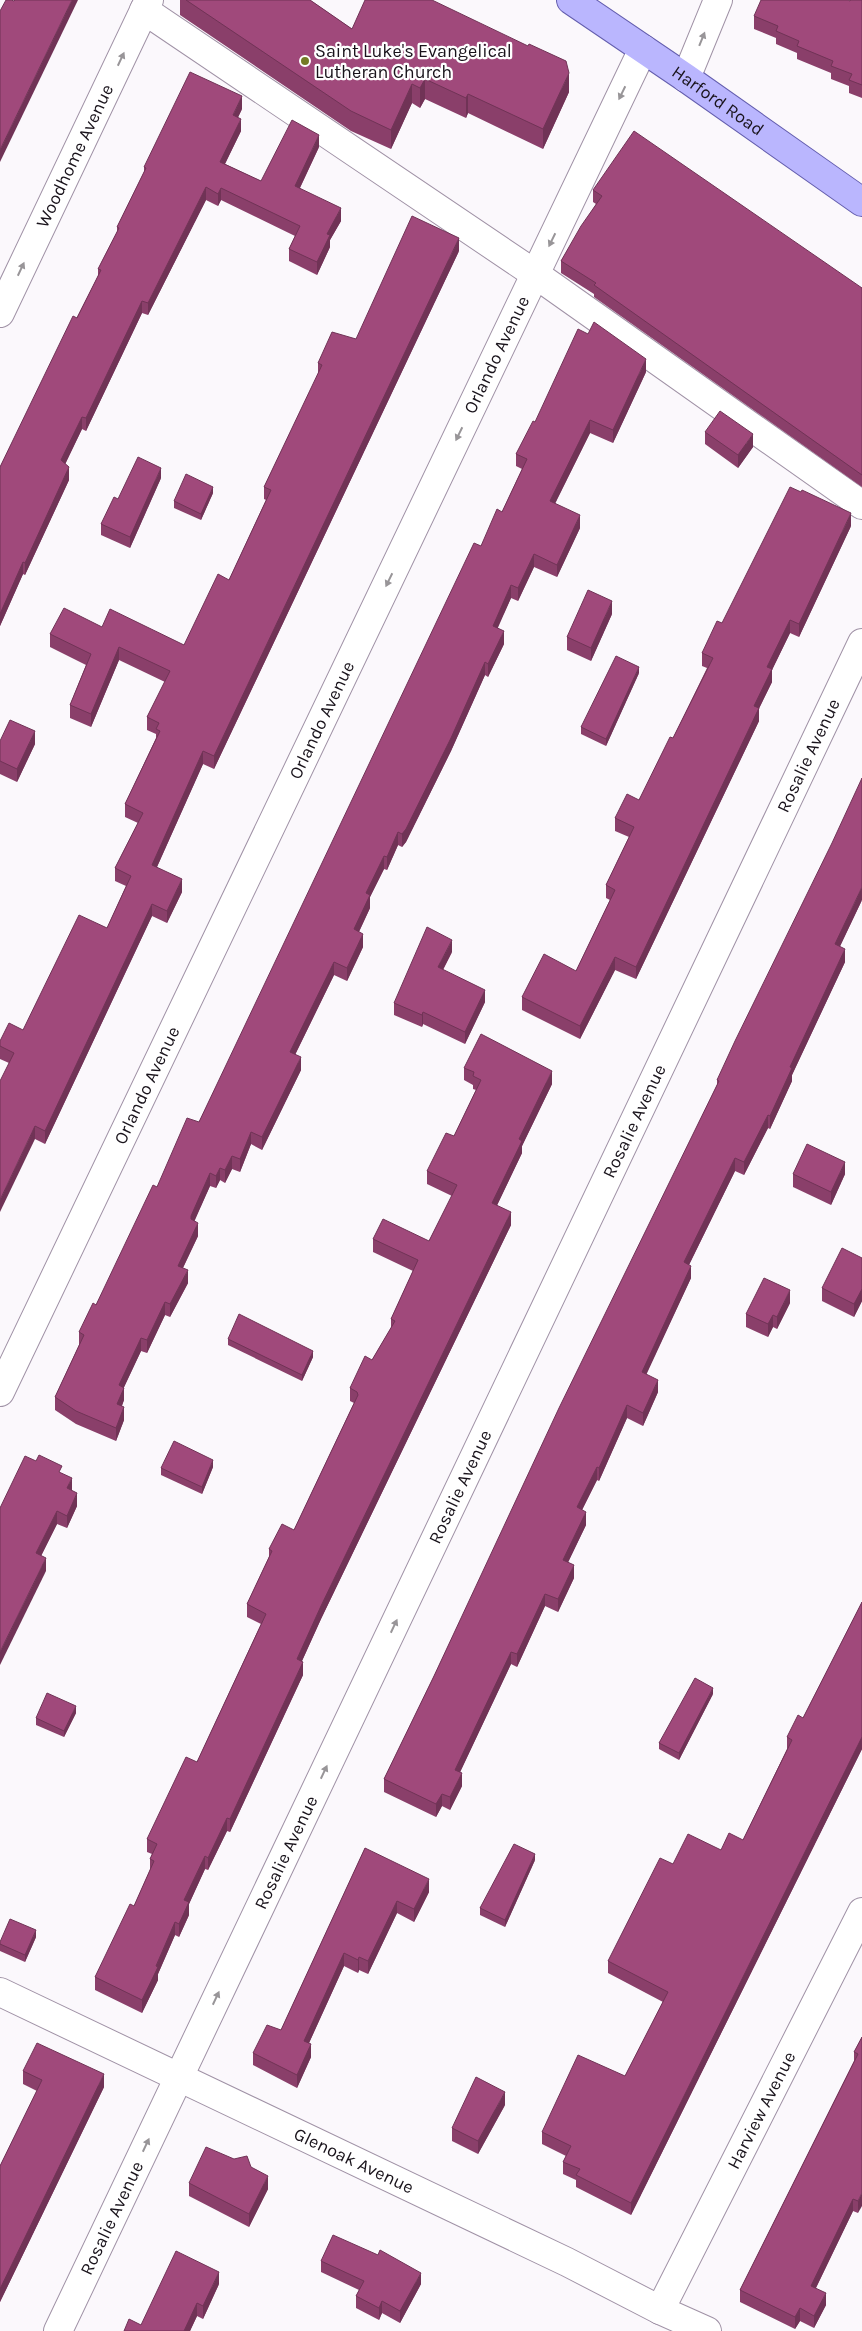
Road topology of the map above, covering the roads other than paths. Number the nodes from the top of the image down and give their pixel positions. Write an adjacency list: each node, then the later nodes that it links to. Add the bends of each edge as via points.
1 (571, 0): 4 (main road, Harford Road)
2 (718, 0): 5 (street, one-way to 2)
3 (147, 5): 7 (street); 8 (street, Woodhome Avenue, one-way to 3)
4 (643, 50): 5 (main road, Harford Road); 7 (street, Orlando Avenue, one-way to 7)
5 (686, 78): 6 (main road, Harford Road)
6 (862, 202)
7 (535, 274): 9 (street); 11 (street, Orlando Avenue, one-way to 11)
8 (0, 313)
9 (862, 505)
10 (862, 642): 14 (street, Rosalie Avenue, one-way to 10)
11 (0, 1392)
12 (862, 1912): 15 (street, Harview Avenue)
13 (0, 1992): 14 (street, Glenoak Avenue)
14 (178, 2078): 15 (street, Glenoak Avenue, via 567,2262); 16 (street, Rosalie Avenue, one-way to 14)
15 (660, 2310): 17 (street, Glenoak Avenue)
16 (58, 2331)
17 (707, 2331)

